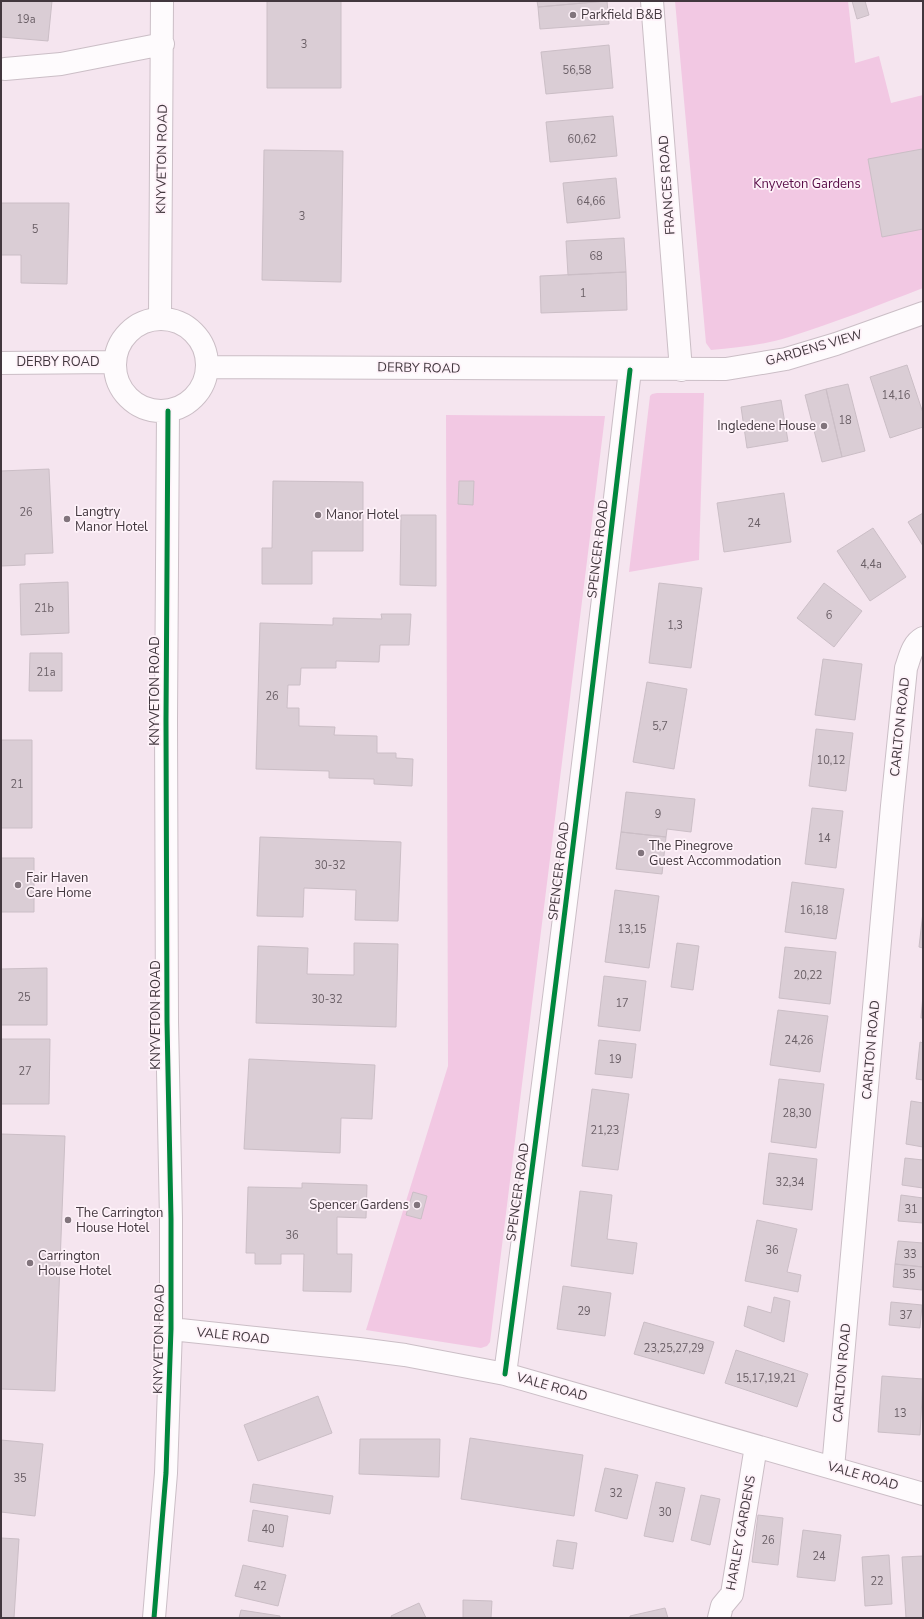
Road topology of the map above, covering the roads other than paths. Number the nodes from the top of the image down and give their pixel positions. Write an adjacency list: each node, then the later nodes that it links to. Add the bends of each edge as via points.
1 (162, 1): 3 (street, KNYVETON ROAD)
2 (652, 1): 11 (street, FRANCES ROAD)
3 (163, 44): 4 (street, via 62,64); 6 (street, KNYVETON ROAD)
4 (5, 69)
5 (923, 313): 11 (street, GARDENS VIEW, via 786,359 726,369)
6 (160, 318): 7 (street, via 134,326 117,348); 9 (street, via 176,320 189,327 200,338 206,352)
7 (115, 362): 8 (street, DERBY ROAD); 12 (street, via 116,376 121,389 130,399 141,407 154,411)
8 (1, 363)
9 (208, 367): 10 (street, DERBY ROAD); 12 (street, via 204,383 196,396 184,406)
10 (630, 370): 11 (street, GARDENS VIEW); 15 (street, SPENCER ROAD, via 594,682)
11 (681, 370)
12 (168, 411): 14 (street, KNYVETON ROAD, via 166,720)
13 (923, 638): 17 (street, CARLTON ROAD, via 912,649 906,668)
14 (171, 1329): 15 (street, VALE ROAD, via 405,1355); 19 (street, KNYVETON ROAD, via 166,1473)
15 (505, 1374): 16 (street, VALE ROAD)
16 (756, 1446): 17 (street, VALE ROAD); 20 (street, HARLEY GARDENS, via 732,1594 722,1606)
17 (833, 1468): 18 (street, VALE ROAD)
18 (923, 1494)
19 (154, 1618)
20 (719, 1618)

